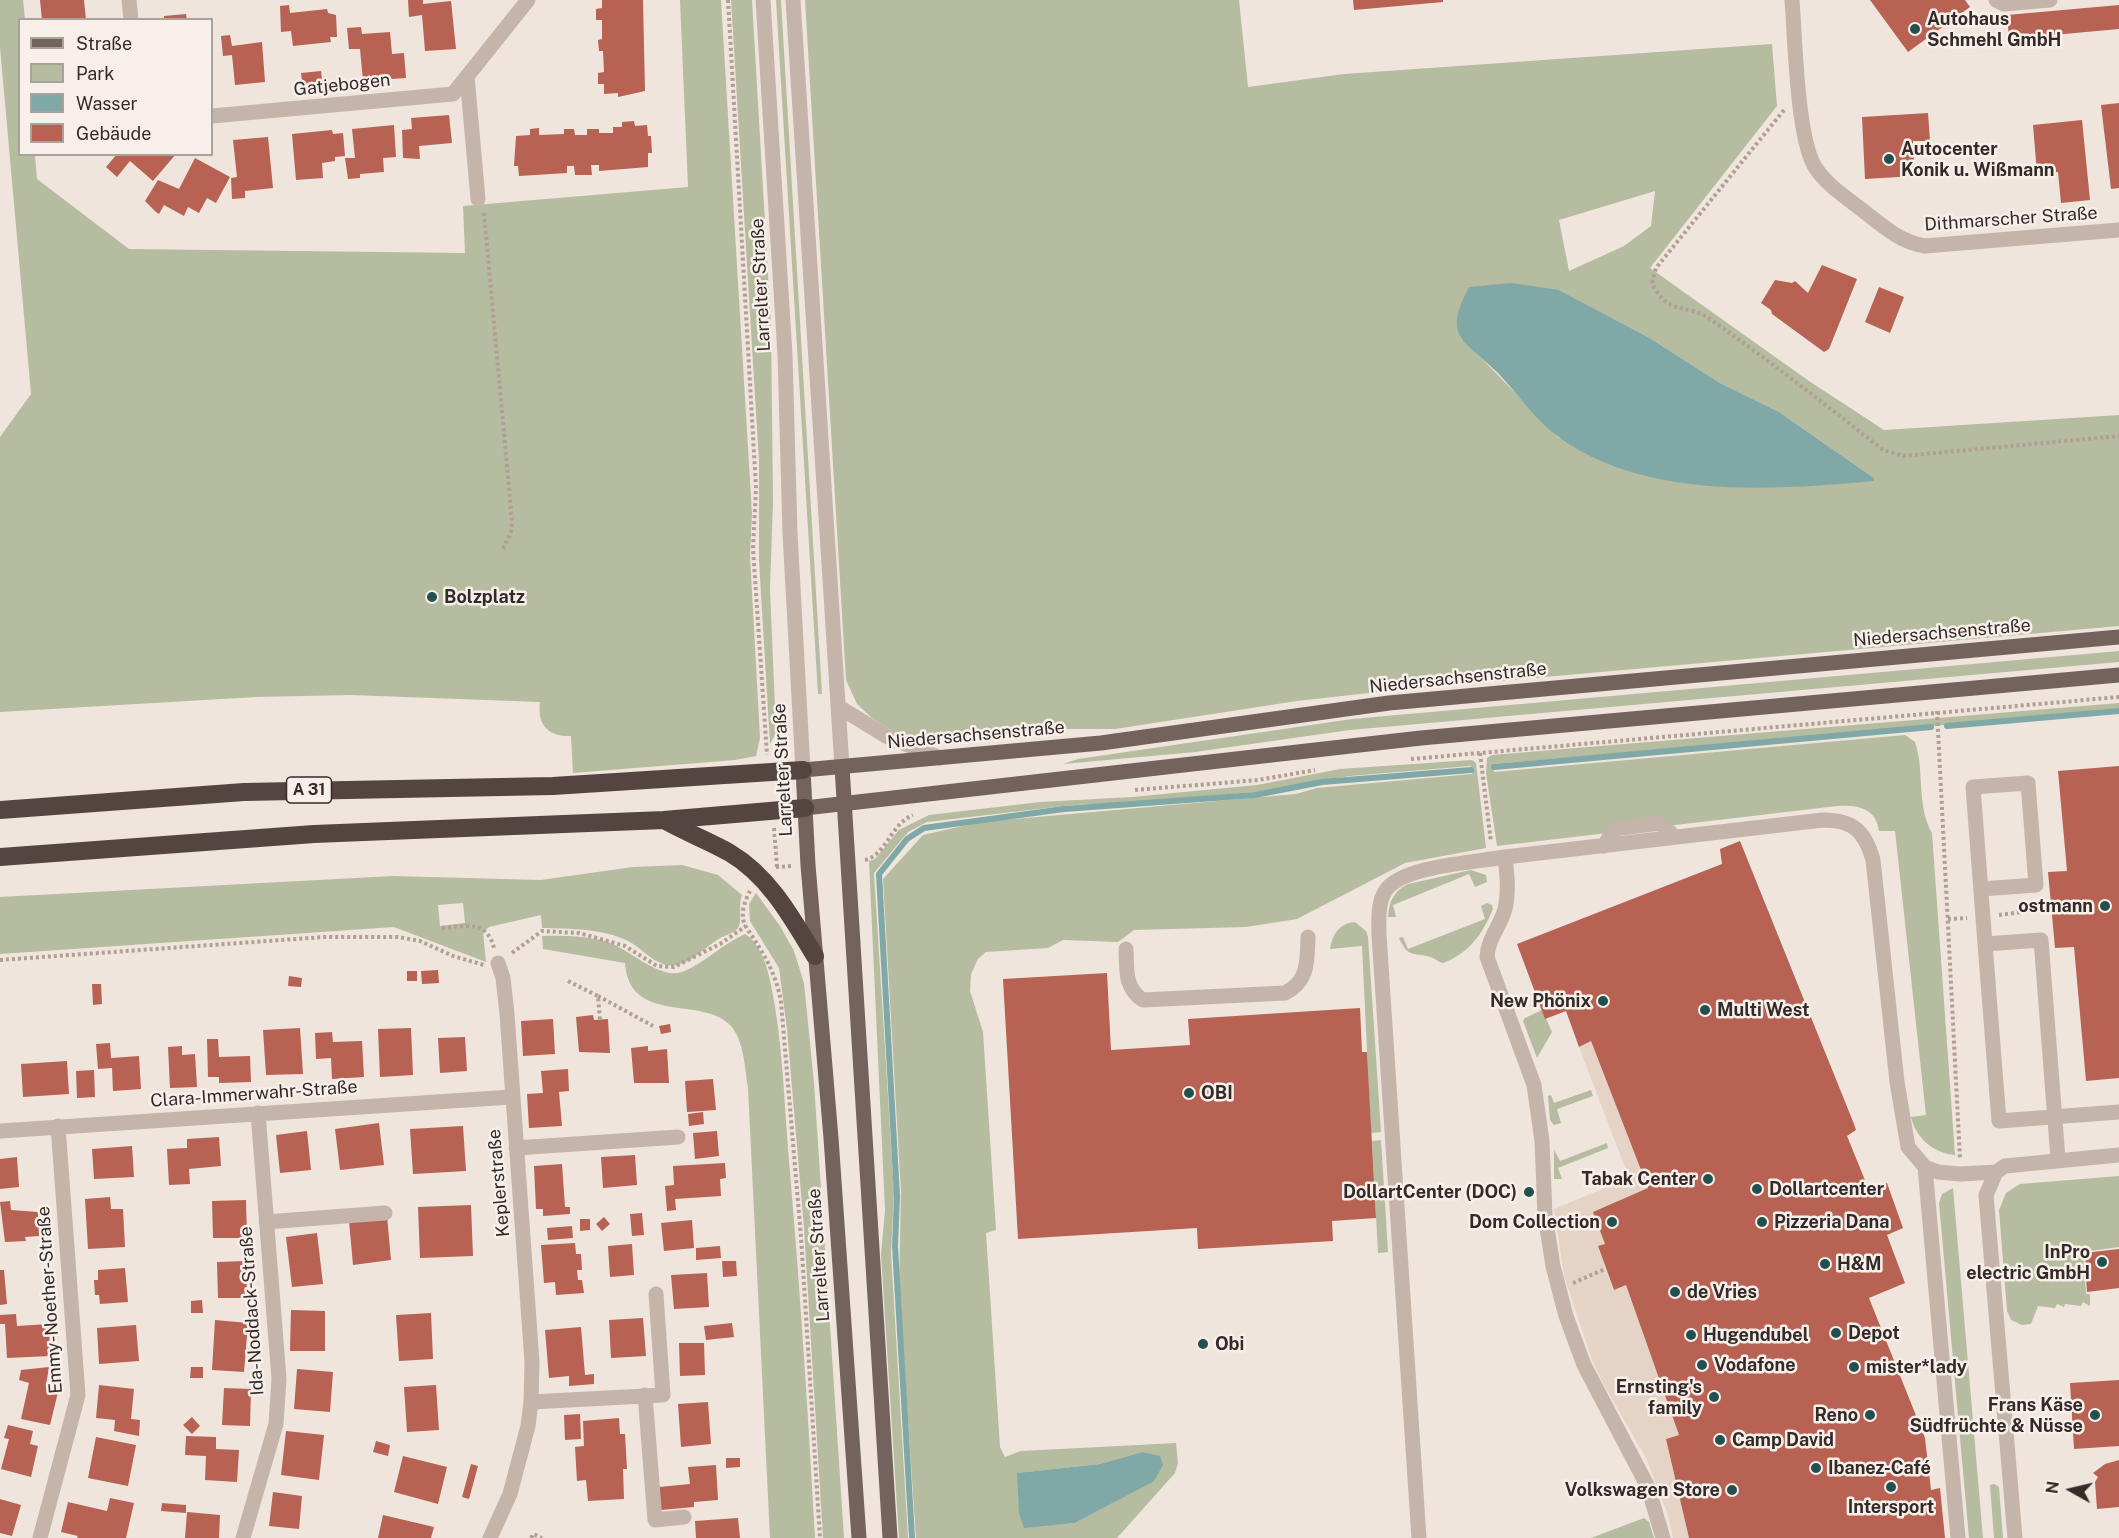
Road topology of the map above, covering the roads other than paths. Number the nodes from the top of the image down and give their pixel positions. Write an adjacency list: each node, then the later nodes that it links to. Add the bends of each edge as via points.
1 (129, 0): 8 (street)
2 (528, 0): 9 (street, Gatjebogen)
3 (763, 0): 18 (street, Larrelter Straße, via 785,355)
4 (793, 0): 15 (street)
5 (1792, 0): 12 (street, Dithmarscher Straße, via 1799,90 1809,153 1815,167 1826,181 1893,234 1925,246)
6 (1996, 0): 7 (street, via 2004,4)
7 (2050, 0)
8 (131, 18)
9 (467, 76): 10 (street, Gatjebogen, via 453,94); 11 (street)
10 (213, 116)
11 (478, 199)
12 (2119, 230)
13 (2119, 637): 16 (main road, Niedersachsenstraße, via 1389,703 1101,743)
14 (2119, 675): 19 (main road, via 1421,738)
15 (838, 707): 16 (street, via 886,736); 17 (street)
16 (940, 758): 17 (main road, Niedersachsenstraße)
17 (843, 767): 18 (main road, Niedersachsenstraße); 19 (main road)
18 (803, 770): 20 (main road, Larrelter Straße); 21 (highway, A 31, via 553,786 244,792)
19 (846, 802): 20 (main road); 53 (main road)
20 (805, 808): 22 (highway); 29 (main road, Larrelter Straße)
21 (0, 810)
22 (664, 820): 23 (highway, via 314,834); 29 (highway, via 730,853 752,870 778,898)
23 (0, 857)
24 (1499, 858): 41 (street, via 1604,846 1614,830 1660,823 1675,837 1823,820 1851,823 1863,834 1873,860 1905,1133 1908,1147); 54 (street, via 1400,877 1380,902 1379,935); 55 (street, via 1508,884 1505,908 1490,938 1487,957 1534,1085 1542,1142 1545,1215 1559,1288 1584,1365 1634,1457)
25 (1981, 889): 25 (street, via 1973,787 2028,783 2036,885); 27 (street)
26 (1308, 937): 28 (street, via 1303,979 1285,993 1143,1000 1129,986)
27 (1985, 944): 34 (street, via 2041,940); 34 (street, via 1999,1121)
28 (1126, 949)
29 (815, 956): 52 (main road, Larrelter Straße)
30 (498, 963): 31 (street, Keplerstraße, via 503,978)
31 (512, 1097): 33 (street, Clara-Immerwahr-Straße); 38 (street, Keplerstraße)
32 (2119, 1112): 34 (street)
33 (258, 1113): 35 (street, Clara-Immerwahr-Straße); 44 (street, Ida-Noddack-Straße)
34 (2055, 1117): 40 (street)
35 (57, 1126): 36 (street, Clara-Immerwahr-Straße); 49 (street, Emmy-Noether-Straße, via 78,1395)
36 (0, 1131)
37 (678, 1137): 38 (street)
38 (516, 1148): 47 (street, Keplerstraße, via 532,1362)
39 (2119, 1155): 40 (street)
40 (2058, 1159): 42 (street, via 2005,1166)
41 (1925, 1167): 42 (street, via 1960,1174); 56 (street)
42 (1996, 1172): 57 (street, via 1986,1195 1986,1214)
43 (385, 1213): 44 (street)
44 (266, 1222): 50 (street, Ida-Noddack-Straße, via 279,1379 276,1424)
45 (656, 1294): 46 (street, via 663,1395)
46 (645, 1395): 47 (street); 48 (street, via 655,1520)
47 (531, 1402): 51 (street, Keplerstraße, via 510,1494)
48 (684, 1517)
49 (40, 1538)
50 (243, 1538)
51 (490, 1538)
52 (858, 1538)
53 (890, 1538)
54 (1419, 1538)
55 (1664, 1538)
56 (1958, 1538)
57 (2015, 1538)

